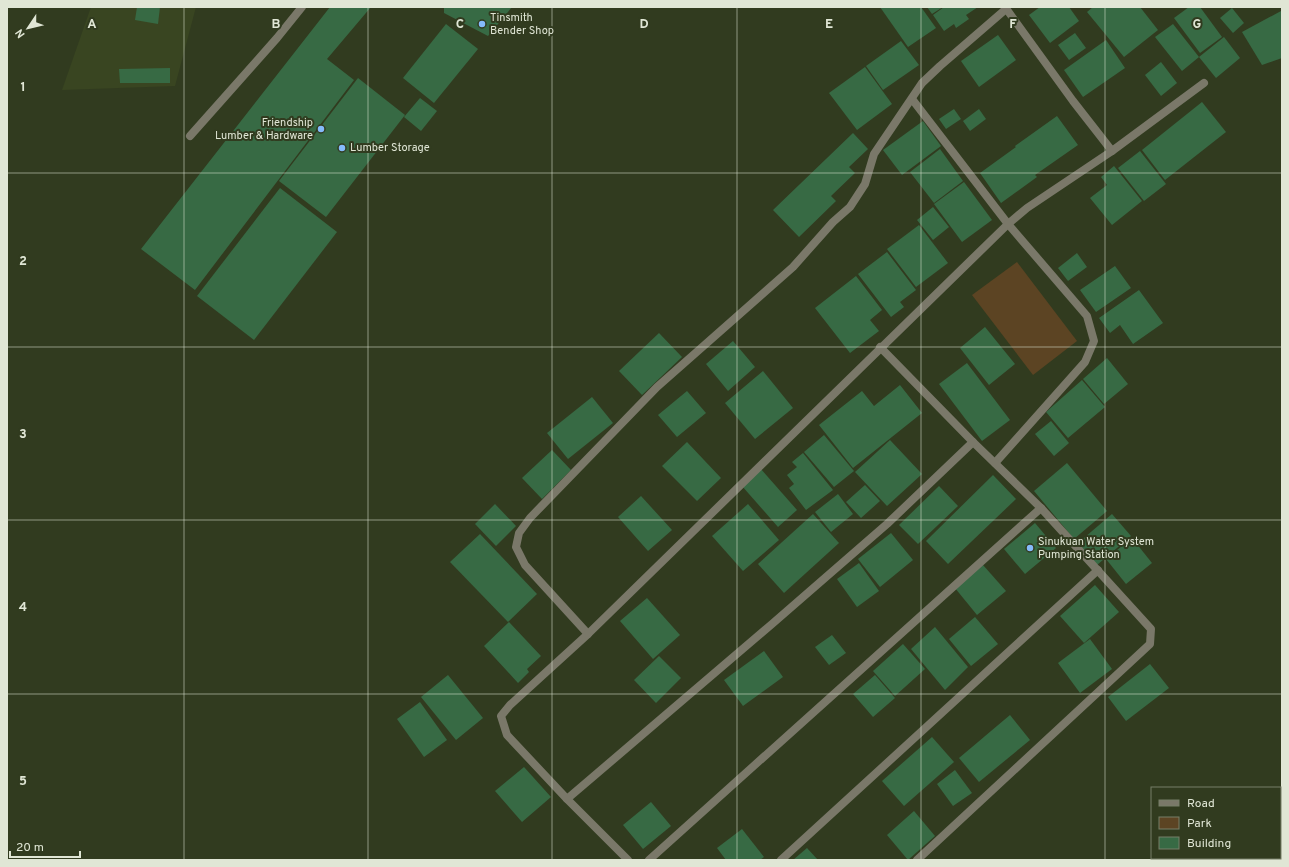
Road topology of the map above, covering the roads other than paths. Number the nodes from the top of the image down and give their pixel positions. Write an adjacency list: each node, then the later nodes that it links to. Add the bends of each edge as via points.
1 (302, 7): 5 (street)
2 (1006, 8): 4 (street, via 922,83); 6 (street)
3 (1204, 83): 6 (street)
4 (912, 99): 7 (street); 13 (street, via 874,154 865,184 850,207 793,267 657,387 519,532 516,547 525,565)
5 (190, 136)
6 (1112, 151): 7 (street, via 1027,208)
7 (1008, 224): 8 (street); 10 (street, via 1087,316 1094,341 1085,362)
8 (880, 347): 9 (street); 13 (street)
9 (973, 442): 10 (street); 14 (street, via 881,529)
10 (995, 463): 11 (street)
11 (1041, 508): 12 (street); 16 (street)
12 (1098, 570): 17 (street); 18 (street, via 1151,629 1150,644)
13 (588, 634): 14 (street, via 501,716 507,735)
14 (567, 799): 15 (street)
15 (628, 860)
16 (649, 860)
17 (781, 860)
18 (917, 860)

